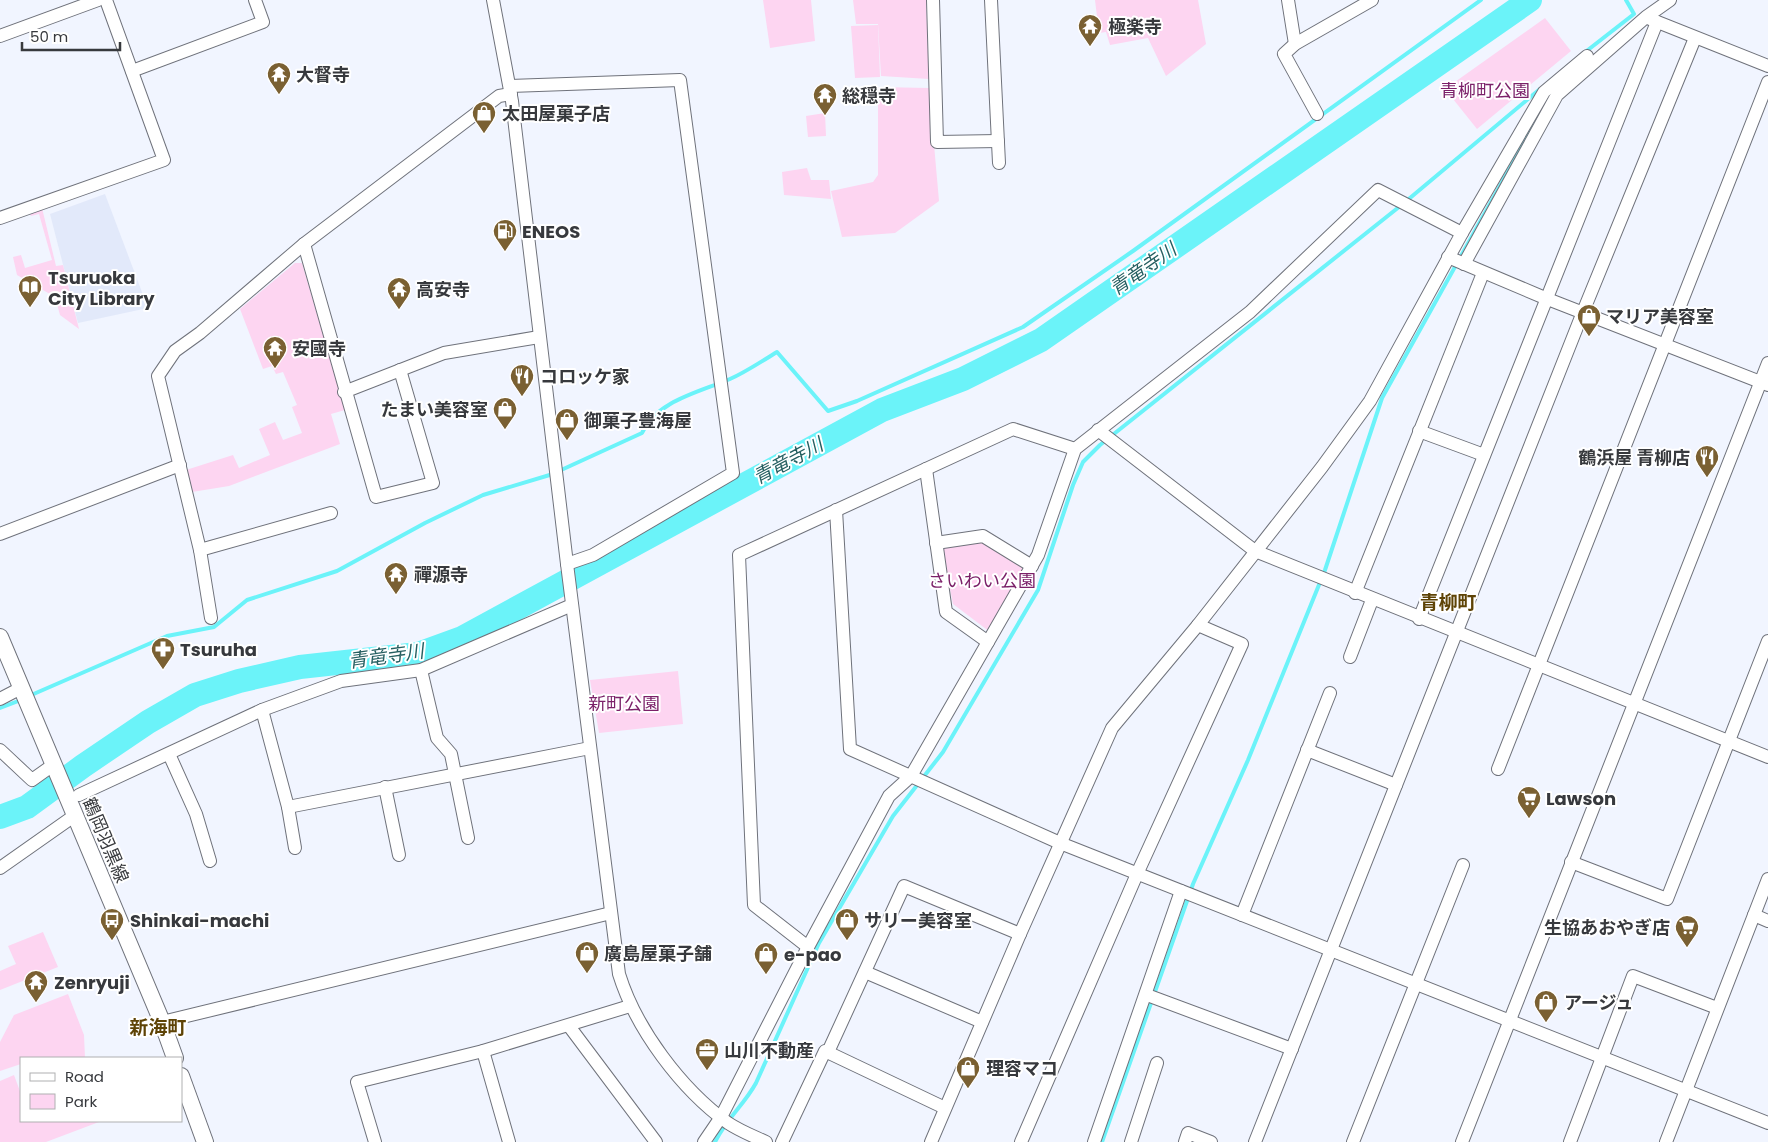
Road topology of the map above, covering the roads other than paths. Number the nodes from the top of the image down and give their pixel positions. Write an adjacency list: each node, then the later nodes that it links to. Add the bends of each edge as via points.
1 (98, 0): 11 (street)
2 (106, 0): 16 (street)
3 (255, 0): 16 (street, via 263,22)
4 (493, 0): 18 (street)
5 (932, 0): 20 (street, via 938,142)
6 (991, 0): 20 (street)
7 (1288, 0): 13 (street)
8 (1372, 0): 13 (street)
9 (1670, 0): 10 (street)
10 (1652, 20): 12 (street); 26 (street, via 1557,95); 28 (street)
11 (0, 36)
12 (1695, 38): 15 (street); 29 (street)
13 (1295, 44): 19 (street, via 1284,54)
14 (1587, 56): 23 (street, via 1544,92)
15 (1768, 66)
16 (132, 71): 22 (street, via 164,160)
17 (1768, 82): 31 (street)
18 (511, 90): 24 (street); 30 (street); 48 (street, via 680,80 733,473 593,556)
19 (1317, 114)
20 (998, 141): 21 (street)
21 (999, 163)
22 (0, 218)
23 (1462, 233): 25 (street); 36 (street, via 1378,190 1250,312)
24 (304, 244): 35 (street); 40 (street, via 175,351 158,376)
25 (1448, 257): 26 (street); 47 (street, via 1370,401)
26 (1464, 264): 27 (street)
27 (1483, 272): 28 (street); 37 (street)
28 (1545, 298): 29 (street); 39 (street)
29 (1582, 312): 31 (street); 56 (street)
30 (539, 337): 33 (street, via 444,353); 48 (street)
31 (1665, 343): 34 (street); 61 (street)
32 (1768, 363): 34 (street)
33 (400, 370): 35 (street); 35 (street, via 433,482 376,497)
34 (1764, 384): 66 (street)
35 (344, 392)
36 (1098, 430): 38 (street); 47 (street)
37 (1419, 431): 39 (street); 50 (street)
38 (1075, 449): 41 (street, via 1013,429); 49 (street)
39 (1484, 455): 54 (street)
40 (180, 465): 44 (street); 46 (street)
41 (926, 469): 42 (street); 45 (street)
42 (836, 510): 77 (street, via 850,749); 99 (street, via 739,555 754,905)
43 (331, 513): 46 (street)
44 (0, 534)
45 (936, 543): 49 (street, via 983,536); 59 (street, via 946,612)
46 (200, 550): 53 (street)
47 (1255, 551): 50 (street); 55 (street)
48 (566, 564): 52 (street)
49 (1032, 566): 59 (street)
50 (1355, 593): 51 (street)
51 (1372, 600): 54 (street); 60 (street)
52 (572, 605): 62 (street); 69 (street)
53 (212, 618)
54 (1420, 619): 56 (street)
55 (1198, 625): 84 (street, via 1112,728); 91 (street, via 1242,644)
56 (1456, 633): 61 (street); 78 (street)
57 (0, 637): 63 (main road, 鶴岡羽黒線)
58 (1768, 641): 68 (street)
59 (988, 642): 77 (street)
60 (1350, 657)
61 (1538, 666): 66 (street); 75 (street)
62 (421, 670): 67 (street, via 342,681); 76 (street, via 437,738 451,754)
63 (21, 688): 65 (street); 74 (main road, 鶴岡羽黒線)
64 (1330, 692): 71 (street)
65 (0, 699)
66 (1634, 704): 68 (street); 88 (street)
67 (262, 710): 72 (street); 81 (street)
68 (1729, 742): 73 (street); 88 (street, via 1667,899)
69 (590, 748): 76 (street); 94 (street)
70 (0, 750): 74 (street, via 32,780)
71 (1307, 750): 78 (street); 95 (street)
72 (169, 754): 80 (street); 87 (street, via 196,814)
73 (1768, 757)
74 (51, 759): 82 (main road, 鶴岡羽黒線)
75 (1498, 769)
76 (456, 773): 79 (street); 83 (street)
77 (911, 776): 84 (street); 99 (street, via 889,796)
78 (1396, 786): 100 (street)
79 (385, 787): 81 (street); 86 (street)
80 (79, 795)
81 (288, 807): 85 (street)
82 (74, 816): 90 (street); 107 (main road, 鶴岡羽黒線)
83 (468, 838)
84 (1060, 843): 91 (street); 98 (street)
85 (295, 848)
86 (399, 855)
87 (210, 861)
88 (1571, 862): 106 (street)
89 (1463, 865): 102 (street)
90 (0, 868)
91 (1138, 874): 93 (street); 129 (street)
92 (1768, 879): 96 (street)
93 (1181, 891): 95 (street); 103 (street)
94 (611, 914): 104 (street, via 619,974); 107 (street)
95 (1242, 915): 100 (street)
96 (1754, 915): 97 (street); 105 (street)
97 (1768, 921)
98 (1020, 934): 101 (street, via 904,886); 108 (street)
99 (808, 947): 119 (street)
100 (1331, 951): 102 (street); 110 (street)
101 (865, 972): 108 (street); 112 (street)
102 (1416, 984): 106 (street); 135 (street)
103 (1147, 995): 110 (street); 130 (street)
104 (630, 1006): 109 (street); 119 (street, via 651,1040 686,1084 702,1103)
105 (1717, 1008): 114 (street, via 1633,976); 117 (street)
106 (1509, 1021): 114 (street); 136 (street)
107 (162, 1022): 113 (main road, 鶴岡羽黒線)
108 (982, 1022): 118 (street)
109 (569, 1026): 111 (street); 124 (street)
110 (1292, 1049): 134 (street)
111 (483, 1051): 122 (street, via 357,1082); 123 (street)
112 (828, 1052): 118 (street); 127 (street, via 825,1051)
113 (175, 1057)
114 (1602, 1058): 117 (street); 137 (street)
115 (1157, 1063): 131 (street)
116 (182, 1079): 121 (main road)
117 (1685, 1090): 120 (street); 138 (street)
118 (945, 1108): 128 (street)
119 (721, 1117): 125 (street); 126 (street)
120 (1768, 1123)
121 (205, 1142)
122 (375, 1142)
123 (509, 1142)
124 (656, 1142)
125 (704, 1142)
126 (766, 1142)
127 (782, 1142)
128 (931, 1142)
129 (1021, 1142)
130 (1094, 1142)
131 (1131, 1142)
132 (1186, 1142): 133 (street, via 1188,1133)
133 (1210, 1142)
134 (1255, 1142)
135 (1353, 1142)
136 (1462, 1142)
137 (1570, 1142)
138 (1666, 1142)

